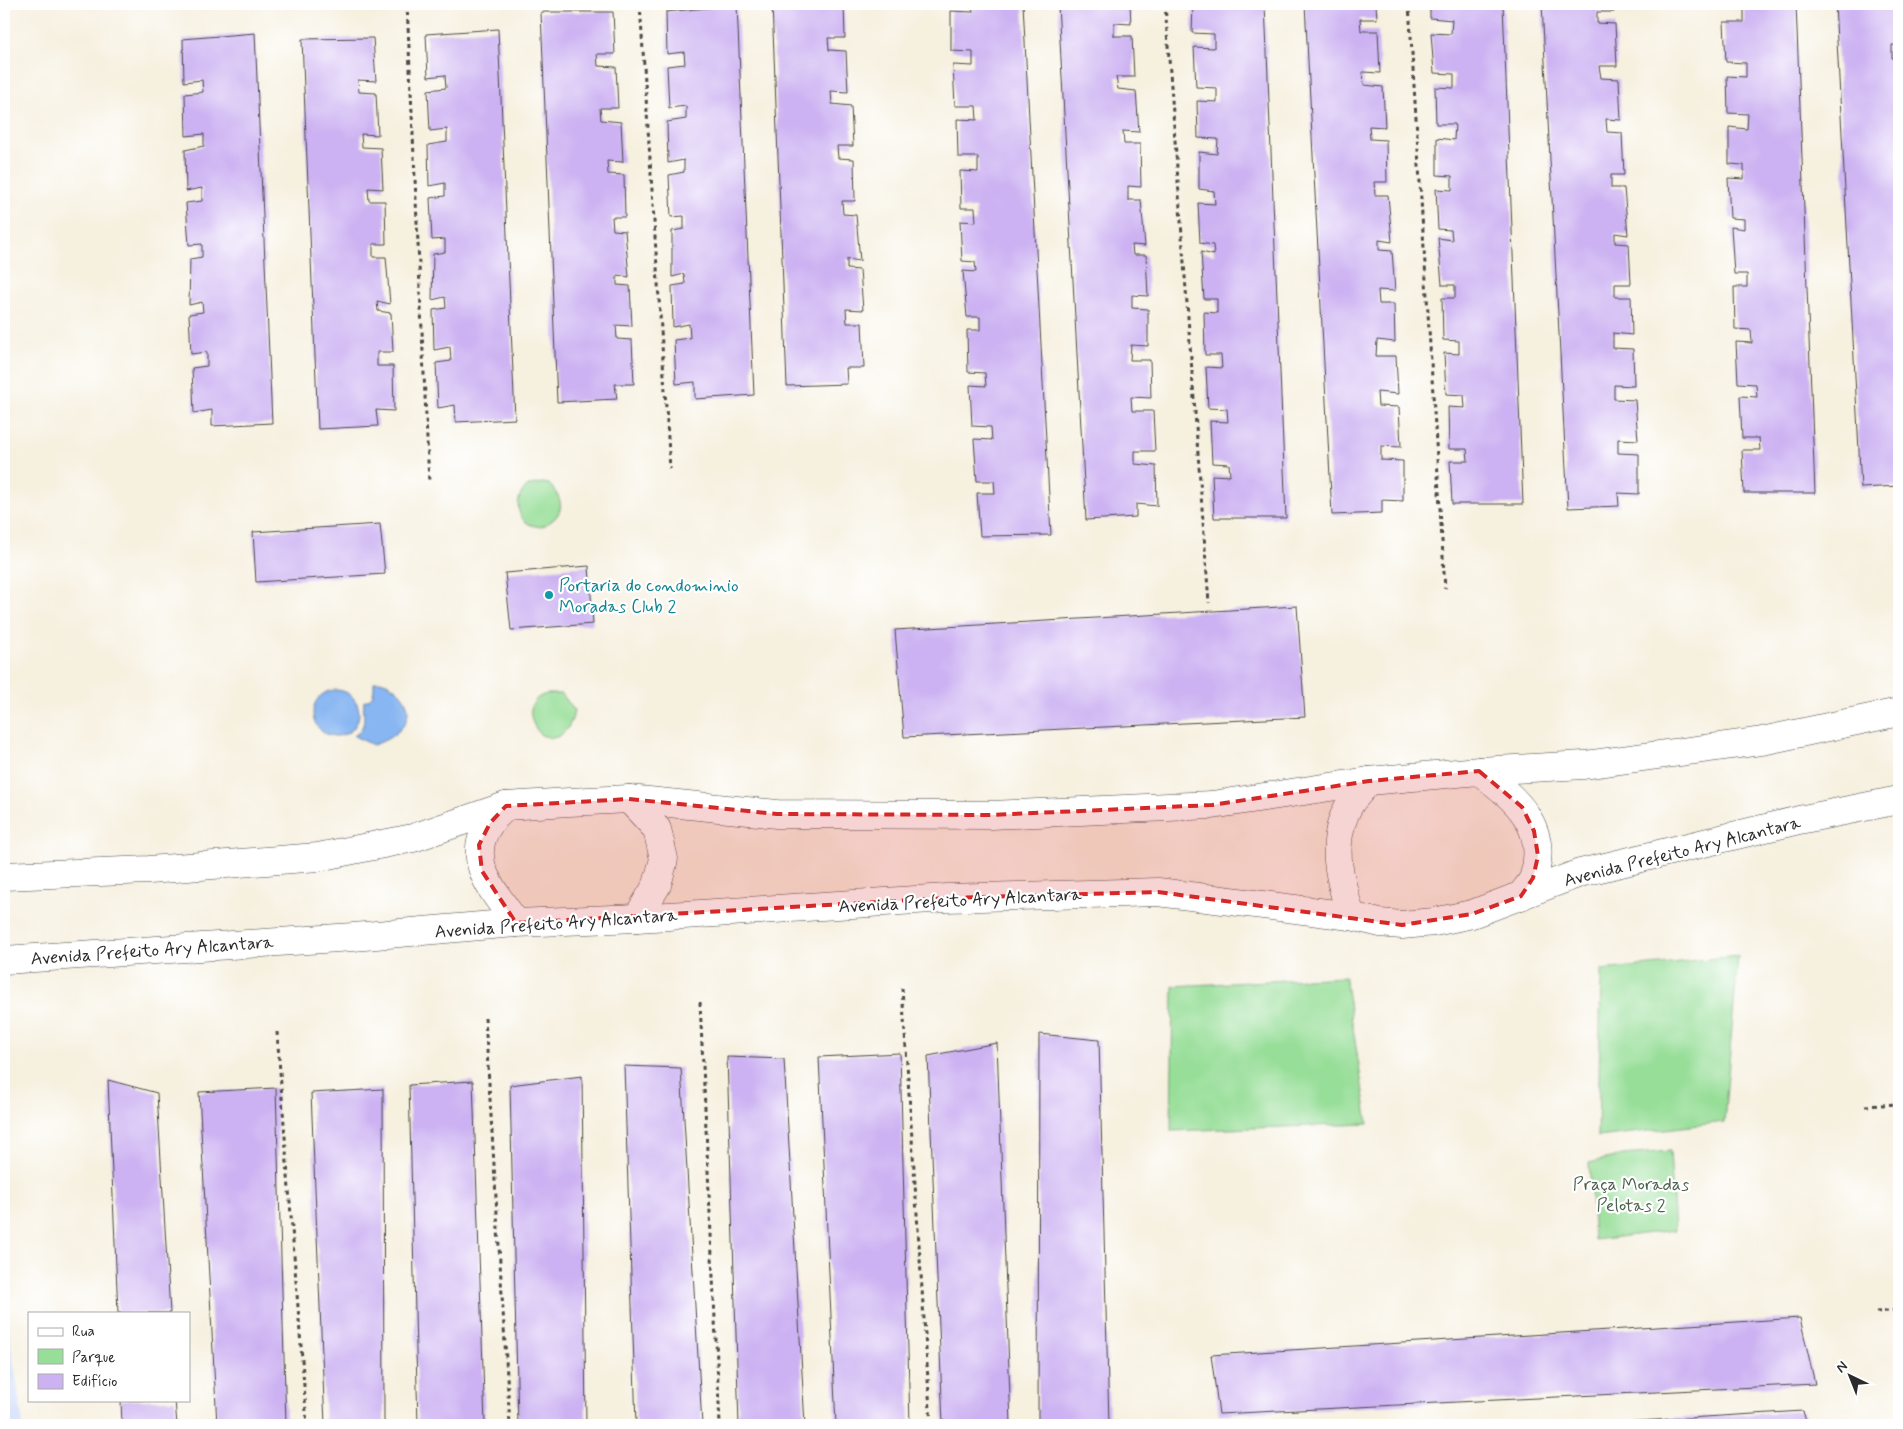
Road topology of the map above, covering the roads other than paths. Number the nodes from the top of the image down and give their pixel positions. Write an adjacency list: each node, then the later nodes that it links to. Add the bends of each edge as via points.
1 (1899, 712): 2 (street, via 1762,741 1584,765)
2 (1480, 771): 3 (street); 8 (street, via 1522,807 1534,831 1538,856 1534,878)
3 (1369, 781): 4 (street, via 1212,805 991,815 777,814); 9 (street, via 1351,803 1341,828 1340,878)
4 (629, 799): 6 (street); 10 (street, via 657,828 664,859 657,885)
5 (1899, 800): 8 (street, Avenida Prefeito Ary Alcantara, via 1799,820 1580,873)
6 (506, 806): 7 (street, via 413,838 318,857 149,870); 11 (street, via 490,823 479,844 482,870)
7 (4, 876)
8 (1521, 896): 9 (street, Avenida Prefeito Ary Alcantara, via 1472,914 1434,922 1402,925)
9 (1351, 916): 10 (street, Avenida Prefeito Ary Alcantara, via 1158,892 947,898)
10 (638, 918): 11 (street, Avenida Prefeito Ary Alcantara)
11 (516, 923): 12 (street, Avenida Prefeito Ary Alcantara, via 353,938)
12 (4, 960)

